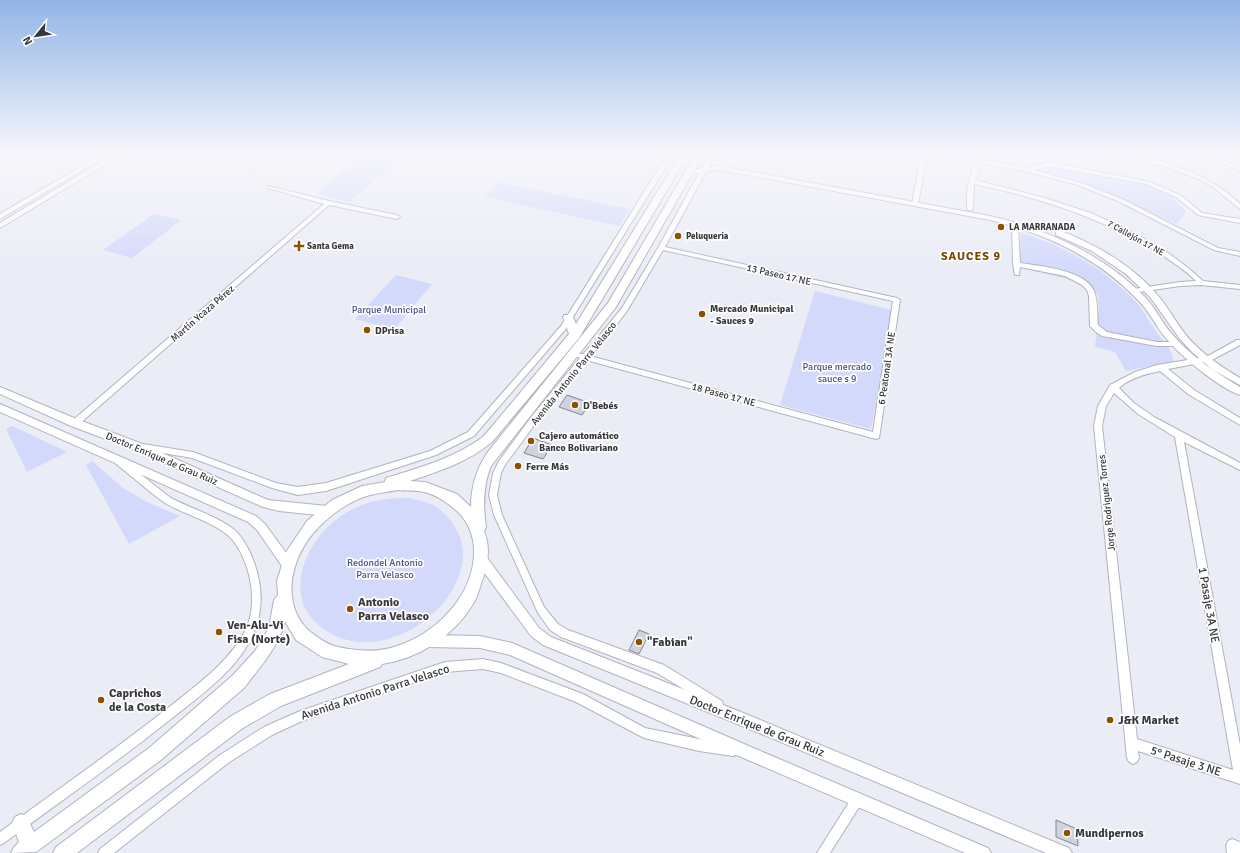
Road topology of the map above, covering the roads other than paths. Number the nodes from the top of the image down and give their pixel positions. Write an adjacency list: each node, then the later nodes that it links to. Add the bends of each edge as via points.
1 (38, 195): 20 (street)
2 (52, 195): 24 (street)
3 (298, 195): 17 (street)
4 (645, 195): 34 (street)
5 (660, 195): 35 (main road)
6 (677, 195): 38 (main road, Avenida Antonio Parra Velasco, via 612,305)
7 (690, 195): 25 (street, Avenida Antonio Parra Velasco)
8 (875, 195): 16 (street)
9 (880, 195): 16 (street)
10 (917, 195): 16 (street)
11 (971, 195): 19 (street)
12 (1028, 195): 29 (street, 7 Callejón 17 NE, via 1069,207 1110,224 1163,252)
13 (1108, 195): 26 (street, via 1216,249)
14 (1176, 195): 22 (street, via 1200,215)
15 (1227, 195): 18 (street)
16 (916, 202): 19 (street); 23 (street)
17 (328, 203): 21 (street); 49 (street, Martín Ycaza Pérez)
18 (1240, 206)
19 (970, 209): 31 (street, via 1018,219 1074,240 1119,266)
20 (0, 217)
21 (397, 217)
22 (1240, 221)
23 (1015, 224): 27 (street); 32 (street, via 1081,251 1113,272)
24 (1, 226)
25 (662, 248): 33 (street, 13 Paseo 17 NE); 39 (street, Avenida Antonio Parra Velasco, via 625,309)
26 (1240, 254)
27 (1016, 264): 28 (street); 37 (street, via 1070,276 1086,284 1091,290 1094,326 1105,334 1156,344)
28 (1016, 274)
29 (1201, 283): 30 (street); 31 (street)
30 (1240, 287)
31 (1147, 289): 32 (street); 40 (street, via 1184,337)
32 (1134, 291): 37 (street)
33 (897, 300): 51 (street, 6 Peatonal 3A NE)
34 (568, 317): 35 (main road); 52 (street, via 563,328 471,434 433,452 326,487 298,491 286,489 193,455)
35 (575, 335): 55 (main road, via 481,445 448,463)
36 (1240, 342): 40 (street)
37 (1176, 344): 41 (street)
38 (572, 354): 39 (street, 18 Paseo 17 NE); 57 (main road, Avenida Antonio Parra Velasco, via 483,468 478,480 477,494)
39 (585, 357): 51 (street, 18 Paseo 17 NE); 62 (street, Avenida Antonio Parra Velasco, via 535,418 499,468 493,486 498,515 534,598 554,627 566,634 660,669)
40 (1206, 359): 41 (street); 43 (street)
41 (1195, 362): 42 (street); 46 (street)
42 (1160, 367): 44 (street); 48 (street, via 1191,392)
43 (1240, 382)
44 (1113, 386): 50 (street, via 1120,396 1140,411); 63 (street, Jorge Rodriguez Torres, via 1101,405 1098,426)
45 (0, 390): 49 (street, Doctor Enrique de Grau Ruiz)
46 (1240, 391)
47 (0, 408): 53 (street, Doctor Enrique de Grau Ruiz)
48 (1240, 422)
49 (75, 423): 52 (street, Doctor Enrique de Grau Ruiz)
50 (1179, 434): 54 (street); 66 (street, 1 Pasaje 3A NE)
51 (876, 436)
52 (136, 446): 56 (street, Doctor Enrique de Grau Ruiz, via 267,504)
53 (113, 457): 59 (street, Doctor Enrique de Grau Ruiz, via 252,519 261,527); 68 (street, via 167,500 229,530 236,536 248,558 256,592 256,612 250,630 222,668 144,734)
54 (1240, 467)
55 (366, 490): 56 (main road, via 337,504); 57 (main road, via 397,485 425,487 452,498 470,516)
56 (327, 512): 59 (main road, via 312,525 293,552)
57 (481, 540): 58 (main road)
58 (481, 560): 60 (main road, via 468,599 450,622); 62 (street, Doctor Enrique de Grau Ruiz, via 535,632 547,641)
59 (286, 573): 61 (main road, via 286,610 301,635 326,652 360,659); 71 (main road, via 276,629 260,656 238,682 155,754)
60 (426, 641): 61 (main road); 64 (street, via 485,641 499,644)
61 (397, 654): 72 (main road, via 256,710 215,737)
62 (736, 717): 76 (street, Doctor Enrique de Grau Ruiz)
63 (1131, 743): 65 (street, Jorge Rodriguez Torres); 66 (street, 5° Pasaje 3 NE)
64 (746, 752): 67 (street); 73 (street, Avenida Antonio Parra Velasco, via 644,733 579,698 501,668 483,664 445,667 300,716 268,731 224,760)
65 (1133, 758)
66 (1240, 777)
67 (857, 800): 74 (street); 75 (street)
68 (21, 823): 69 (street); 71 (main road)
69 (0, 839)
70 (1240, 848): 77 (street, via 1232,845)
71 (25, 849)
72 (62, 853)
73 (104, 853)
74 (823, 853)
75 (982, 853)
76 (1064, 853)
77 (1233, 853)

